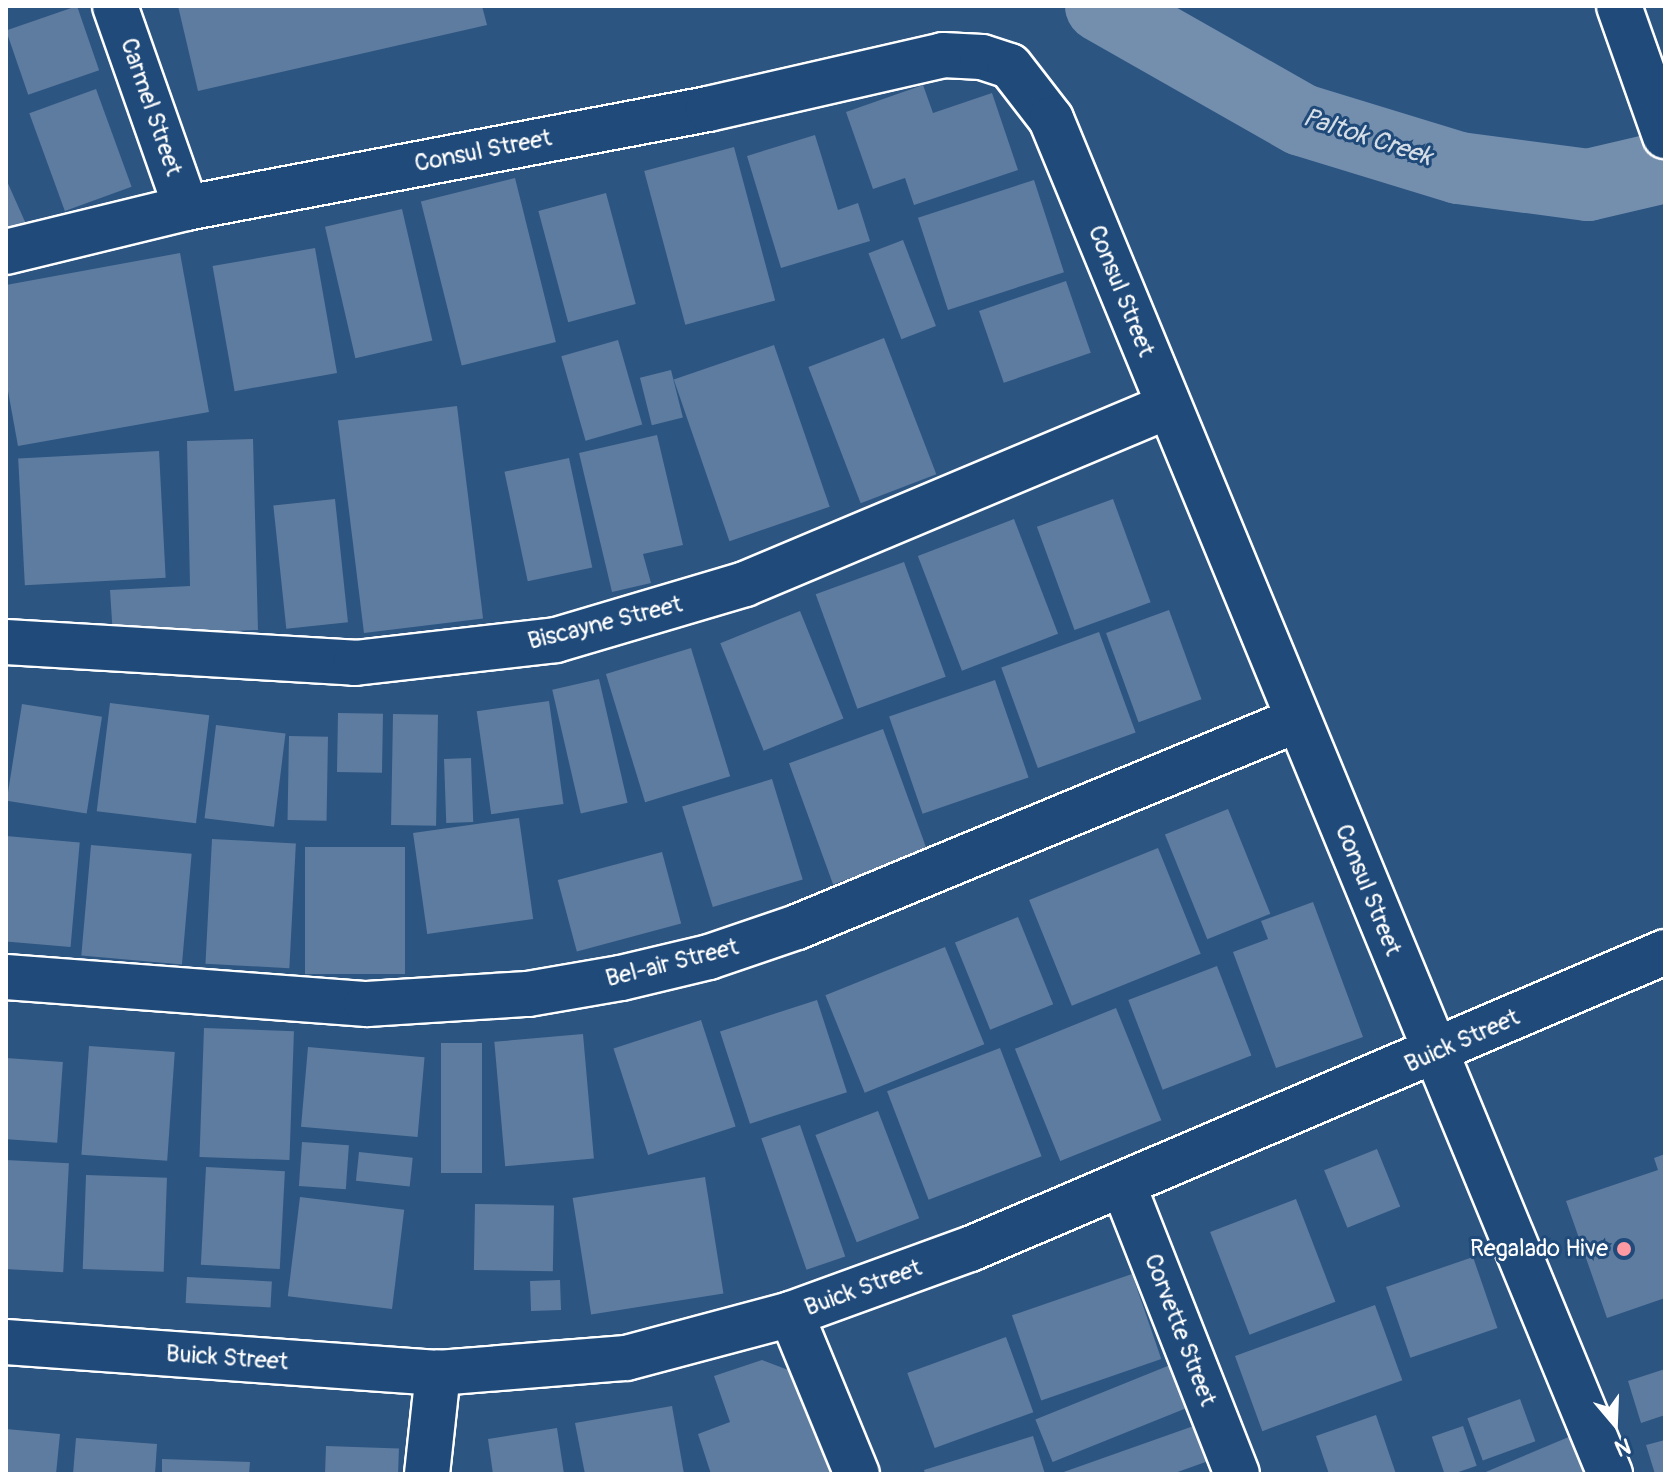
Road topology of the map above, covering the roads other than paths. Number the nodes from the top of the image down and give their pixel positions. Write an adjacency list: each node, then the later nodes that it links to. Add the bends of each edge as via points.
1 (115, 6): 4 (street, Carmel Street)
2 (1619, 6): 3 (street)
3 (1664, 132)
4 (186, 208): 5 (street, Consul Street); 6 (street, Consul Street, via 708,109 943,55 982,57 1010,66 1051,119)
5 (6, 252)
6 (1168, 406): 7 (street, Biscayne Street, via 745,584 556,640 355,663); 8 (street, Consul Street)
7 (6, 642)
8 (1297, 720): 10 (street, Bel-air Street, via 797,927 709,957 621,978 528,994 367,1004); 11 (street, Consul Street)
9 (1665, 952): 11 (street, Buick Street)
10 (6, 977)
11 (1435, 1054): 12 (street, Buick Street); 19 (street, Consul Street)
12 (1124, 1187): 13 (street, Buick Street); 18 (street, Corvette Street)
13 (791, 1314): 15 (street, Buick Street, via 626,1358); 17 (street)
14 (6, 1342): 15 (street, Buick Street)
15 (438, 1373): 16 (street)
16 (427, 1474)
17 (857, 1474)
18 (1237, 1474)
19 (1610, 1474)

